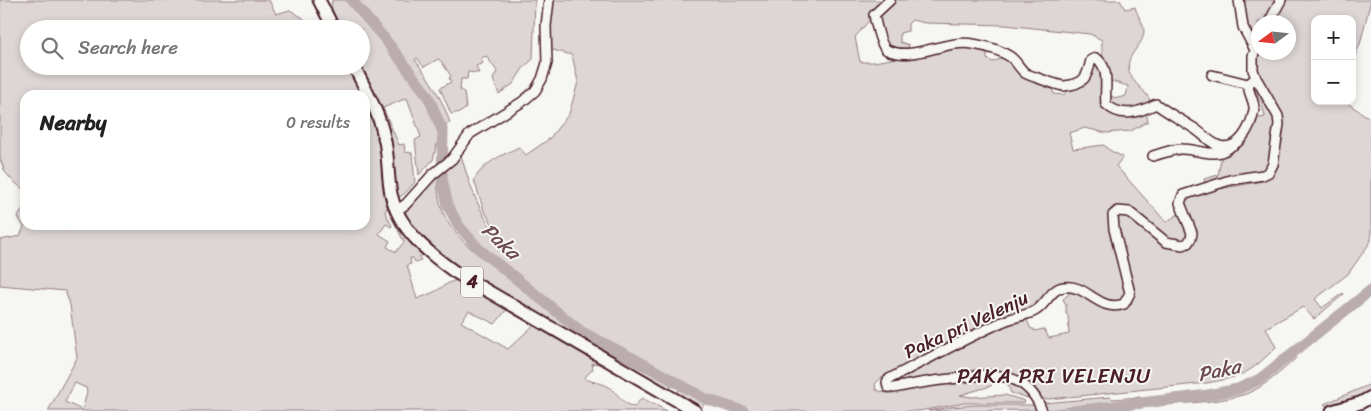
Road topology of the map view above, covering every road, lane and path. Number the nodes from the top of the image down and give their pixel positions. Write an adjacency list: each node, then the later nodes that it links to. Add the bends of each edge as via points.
1 (319, 0): 7 (main road)
2 (549, 0): 18 (street, via 547,64 535,91 470,134 452,159)
3 (890, 0): 16 (street, via 874,15 881,43 888,50 908,53 953,43 972,44 1007,54 1028,75 1058,86 1082,82 1090,60 1096,58 1106,75 1106,104 1110,108 1126,113 1156,104 1211,142)
4 (1239, 0): 8 (street, via 1243,27)
5 (1281, 0): 6 (street)
6 (1273, 15)
7 (329, 20)
8 (1251, 38)
9 (1254, 60): 12 (street, Paka pri Velenju)
10 (358, 75): 14 (main road, 4)
11 (1212, 75): 13 (street)
12 (1256, 78): 13 (street); 20 (street, Paka pri Velenju, via 1278,116 1273,164 1269,172 1183,195 1180,203 1192,233 1188,243 1183,245 1166,242 1129,212 1123,210 1114,214 1114,229 1130,293 1124,304 1110,306 1072,288 1058,288 1034,312 1004,320 886,382 888,387 894,388 997,374 1018,381)
13 (1248, 84): 16 (street, via 1254,109 1246,132)
14 (366, 90)
15 (370, 99): 18 (main road, 4, via 384,136)
16 (1232, 146): 17 (street, via 1219,153 1181,149)
17 (1153, 156)
18 (396, 211): 21 (main road, 4, via 425,248 455,272)
19 (1371, 397): 22 (main road)
20 (1041, 407)
21 (694, 411)
22 (1332, 411)

